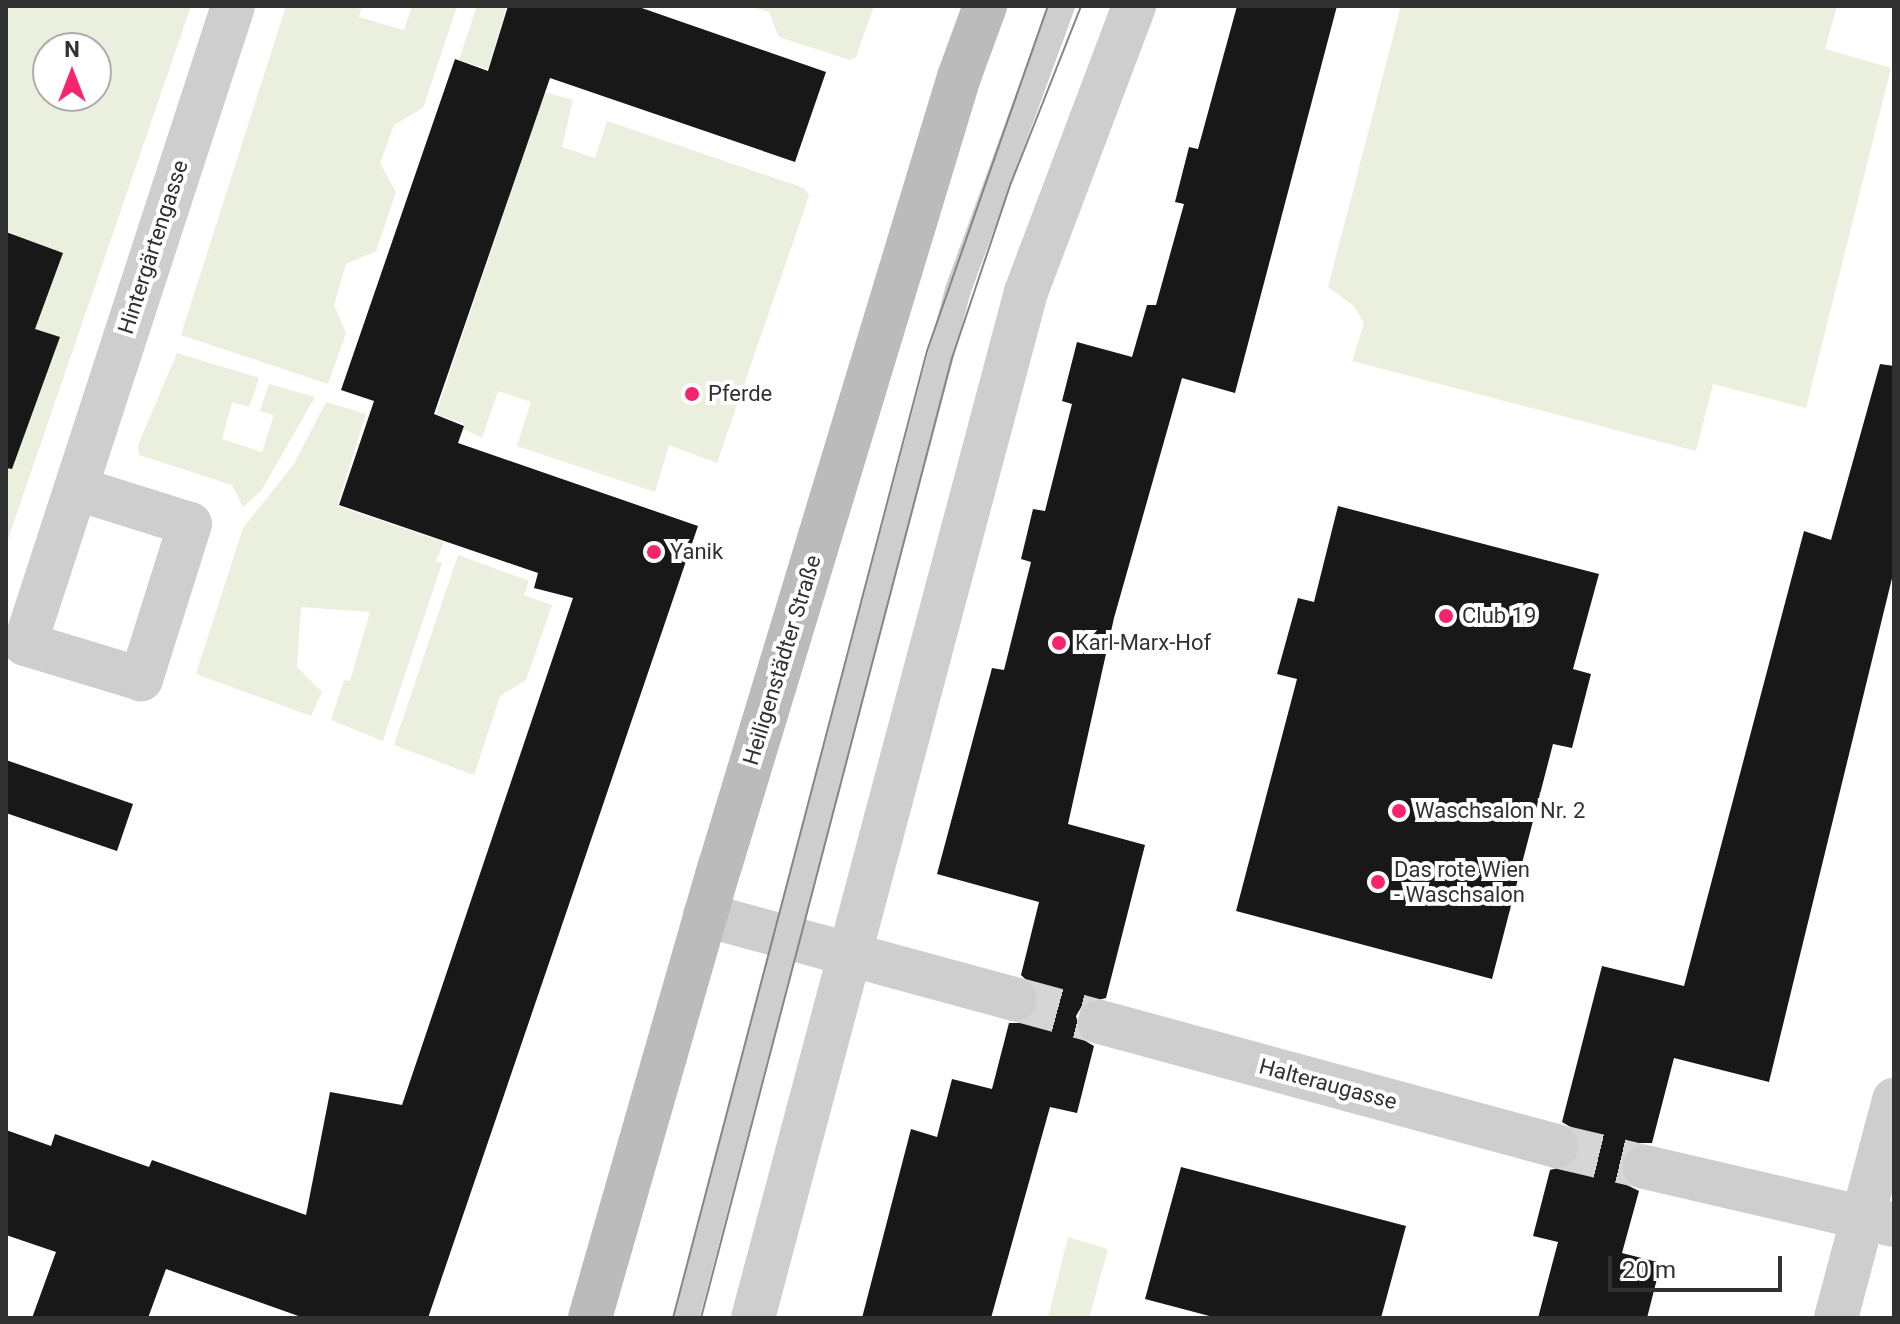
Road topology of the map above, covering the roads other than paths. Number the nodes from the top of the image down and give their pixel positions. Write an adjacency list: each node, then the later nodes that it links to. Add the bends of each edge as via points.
1 (233, 6): 5 (street, Hintergärtengasse)
2 (985, 6): 6 (main road, Heiligenstädter Straße)
3 (1062, 6): 7 (lane, via 958,290)
4 (1134, 6): 8 (street, via 1026,292)
5 (78, 489): 5 (street, Hintergärtengasse, via 25,644 141,679 190,524)
6 (705, 915): 7 (street); 15 (main road, Heiligenstädter Straße)
7 (785, 938): 8 (street); 16 (lane)
8 (848, 955): 9 (street); 17 (street)
9 (1015, 999)
10 (1100, 1022): 12 (street, Halteraugasse)
11 (1894, 1100): 14 (street)
12 (1556, 1146)
13 (1645, 1167): 14 (street)
14 (1878, 1221): 18 (street)
15 (590, 1318)
16 (686, 1318)
17 (753, 1318)
18 (1836, 1318)

